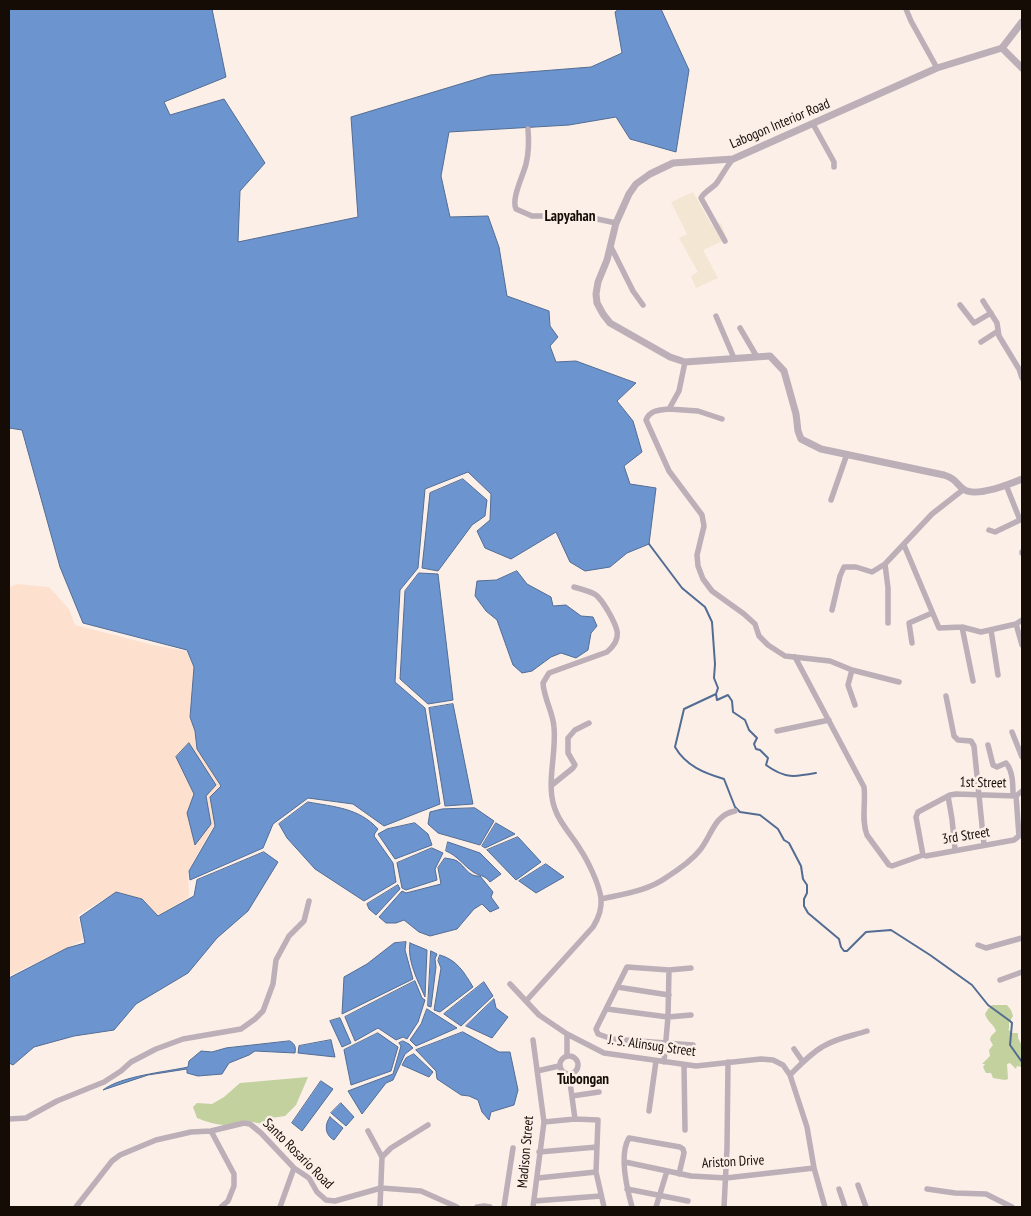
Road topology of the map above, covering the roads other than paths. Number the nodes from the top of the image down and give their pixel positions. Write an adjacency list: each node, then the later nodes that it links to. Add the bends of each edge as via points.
1 (906, 9): 4 (street)
2 (1022, 22): 3 (street)
3 (1002, 48): 4 (street, Labogon Interior Road); 5 (street)
4 (937, 68): 6 (street, Labogon Interior Road)
5 (1022, 68)
6 (813, 124): 8 (street, Labogon Interior Road); 9 (street)
7 (528, 128): 10 (street, via 529,143 514,205 516,209 532,216 583,216)
8 (733, 159): 10 (street, Labogon Interior Road, via 673,163 650,174 636,184); 11 (street, via 700,198)
9 (834, 167)
10 (616, 223): 12 (street, Labogon Interior Road)
11 (725, 241)
12 (610, 247): 15 (street); 23 (street, Labogon Interior Road, via 596,294 603,314 610,323)
13 (983, 301): 16 (street)
14 (960, 305): 16 (street, via 974,322)
15 (643, 306)
16 (991, 313): 19 (street)
17 (716, 316): 22 (street)
18 (740, 328): 21 (street)
19 (998, 331): 20 (street); 24 (street)
20 (981, 342)
21 (757, 357): 22 (street, Labogon Interior Road); 27 (street, Labogon Interior Road, via 770,356 784,371 801,439 821,449)
22 (734, 358): 23 (street, Labogon Interior Road)
23 (685, 362): 25 (street, via 679,391)
24 (1022, 378)
25 (669, 408): 26 (street, via 698,411); 46 (street, via 648,414 646,420 669,471 702,515 704,526 697,555 703,579 712,591 755,624 759,636 768,645 785,656)
26 (722, 419)
27 (846, 454): 30 (street, Labogon Interior Road, via 944,475); 31 (street)
28 (1022, 479): 29 (street)
29 (1006, 485): 30 (street, via 971,492); 32 (street)
30 (964, 489): 34 (street, via 932,514)
31 (831, 500)
32 (1021, 523): 33 (street, via 995,532)
33 (989, 530)
34 (904, 545): 35 (street); 38 (street)
35 (885, 564): 37 (street, via 872,572 844,567); 40 (street)
36 (574, 587): 59 (street, via 596,595 616,626 618,635 614,647 607,652 549,672 545,678 544,688 554,726)
37 (832, 610)
38 (932, 613): 42 (street, via 939,628); 44 (street, via 909,623)
39 (1022, 620): 41 (street)
40 (888, 623)
41 (1016, 624): 43 (street); 45 (street)
42 (962, 627): 43 (street, via 981,632); 49 (street)
43 (991, 630): 48 (street)
44 (912, 643)
45 (1022, 645)
46 (795, 658): 47 (street, via 830,661); 53 (street)
47 (852, 670): 50 (street); 52 (street, via 848,685)
48 (998, 675)
49 (973, 681)
50 (899, 682)
51 (946, 696): 61 (street, via 954,736 958,740 970,741 974,746)
52 (854, 705)
53 (829, 720): 55 (street); 67 (street, 3rd Street, via 864,788 865,830 880,854 892,866)
54 (589, 722): 59 (street, via 570,733 568,753 575,765)
55 (778, 731)
56 (1012, 732): 58 (street)
57 (988, 745): 63 (street, via 993,765 997,767 1006,763 1010,768)
58 (1022, 757)
59 (552, 785): 68 (street, via 556,812 581,850)
60 (1022, 791): 63 (street, 1st Street)
61 (980, 794): 62 (street, 1st Street); 63 (street, 1st Street); 65 (street)
62 (948, 796): 66 (street); 67 (street, 1st Street, via 916,814)
63 (1015, 796): 65 (street, 3rd Street, via 1020,836)
64 (735, 811): 68 (street, via 719,819 699,852 656,885)
65 (984, 845): 66 (street, 3rd Street)
66 (955, 849): 67 (street, 3rd Street)
67 (923, 855)
68 (601, 899): 79 (street, via 599,917 593,927)
69 (309, 900): 102 (street, via 304,920 289,936 276,960 273,984 263,1011 255,1019 241,1029 183,1039 131,1062 104,1082 26,1118)
70 (1022, 938): 71 (street, via 986,948)
71 (978, 945)
72 (691, 968): 73 (street)
73 (669, 970): 77 (street, via 628,966); 78 (street)
74 (1022, 972): 75 (street)
75 (1000, 980)
76 (510, 984): 79 (street, J. S. Alinsug Street)
77 (617, 987): 78 (street); 80 (street)
78 (669, 994): 82 (street)
79 (526, 1001): 84 (street, J. S. Alinsug Street, via 539,1015)
80 (607, 1009): 82 (street); 86 (street, via 596,1029 598,1034 612,1039)
81 (690, 1015): 82 (street)
82 (668, 1017): 86 (street)
83 (867, 1031): 93 (street, via 831,1042)
84 (567, 1034): 89 (street); 90 (street, J. S. Alinsug Street, via 604,1053)
85 (534, 1040): 96 (street, Madison Street)
86 (665, 1044): 87 (street); 91 (street)
87 (693, 1045)
88 (794, 1049): 93 (street)
89 (567, 1056): 95 (street); 97 (street, via 578,1064 574,1073)
90 (656, 1061): 91 (street, J. S. Alinsug Street); 101 (street)
91 (664, 1062): 94 (street, J. S. Alinsug Street)
92 (728, 1062): 94 (street, J. S. Alinsug Street); 98 (street, J. S. Alinsug Street, via 767,1059 783,1065); 120 (street)
93 (803, 1062): 98 (street)
94 (684, 1065): 106 (street)
95 (559, 1066): 96 (street); 97 (street, via 564,1074)
96 (537, 1071): 104 (street, Madison Street)
97 (569, 1075): 100 (street)
98 (790, 1075): 115 (street, via 807,1127)
99 (599, 1092): 100 (street)
100 (572, 1096): 103 (street)
101 (648, 1111)
102 (9, 1119)
103 (575, 1120): 104 (street); 109 (street, via 596,1119)
104 (544, 1122): 111 (street, Madison Street)
105 (428, 1125): 112 (street)
106 (685, 1130)
107 (211, 1131): 114 (street, Santo Rosario Road, via 250,1124); 131 (street, Santo Rosario Road, via 156,1140 120,1155); 132 (street, via 234,1174 234,1186 228,1201)
108 (368, 1132): 112 (street)
109 (597, 1147): 111 (street); 117 (street)
110 (513, 1148): 138 (street)
111 (539, 1152): 119 (street, Madison Street)
112 (382, 1157): 122 (street)
113 (625, 1162): 116 (street, Ariston Drive); 118 (street, via 627,1140 631,1137 680,1146 684,1153); 123 (street)
114 (294, 1168): 122 (street, Santo Rosario Road, via 309,1178 326,1200 336,1201); 133 (street)
115 (814, 1168): 120 (street, Ariston Drive); 144 (street)
116 (666, 1171): 118 (street, Ariston Drive); 127 (street)
117 (596, 1172): 119 (street); 126 (street)
118 (679, 1174): 120 (street, Ariston Drive)
119 (538, 1178): 130 (street, Madison Street)
120 (726, 1178): 143 (street)
121 (858, 1185): 146 (street)
122 (381, 1188): 134 (street); 135 (street, via 421,1191)
123 (627, 1188): 127 (street); 140 (street)
124 (839, 1189): 145 (street)
125 (927, 1189): 147 (street, via 955,1194 986,1194)
126 (601, 1196): 130 (street); 139 (street)
127 (658, 1196): 128 (street); 141 (street)
128 (677, 1200): 129 (street); 142 (street)
129 (688, 1201)
130 (533, 1204)
131 (76, 1207)
132 (221, 1207)
133 (280, 1207)
134 (380, 1207)
135 (458, 1207)
136 (477, 1207): 137 (street)
137 (490, 1207)
138 (504, 1207)
139 (604, 1207)
140 (632, 1207)
141 (656, 1207)
142 (676, 1207)
143 (724, 1207)
144 (825, 1207)
145 (845, 1207)
146 (866, 1207)
147 (1012, 1207)

